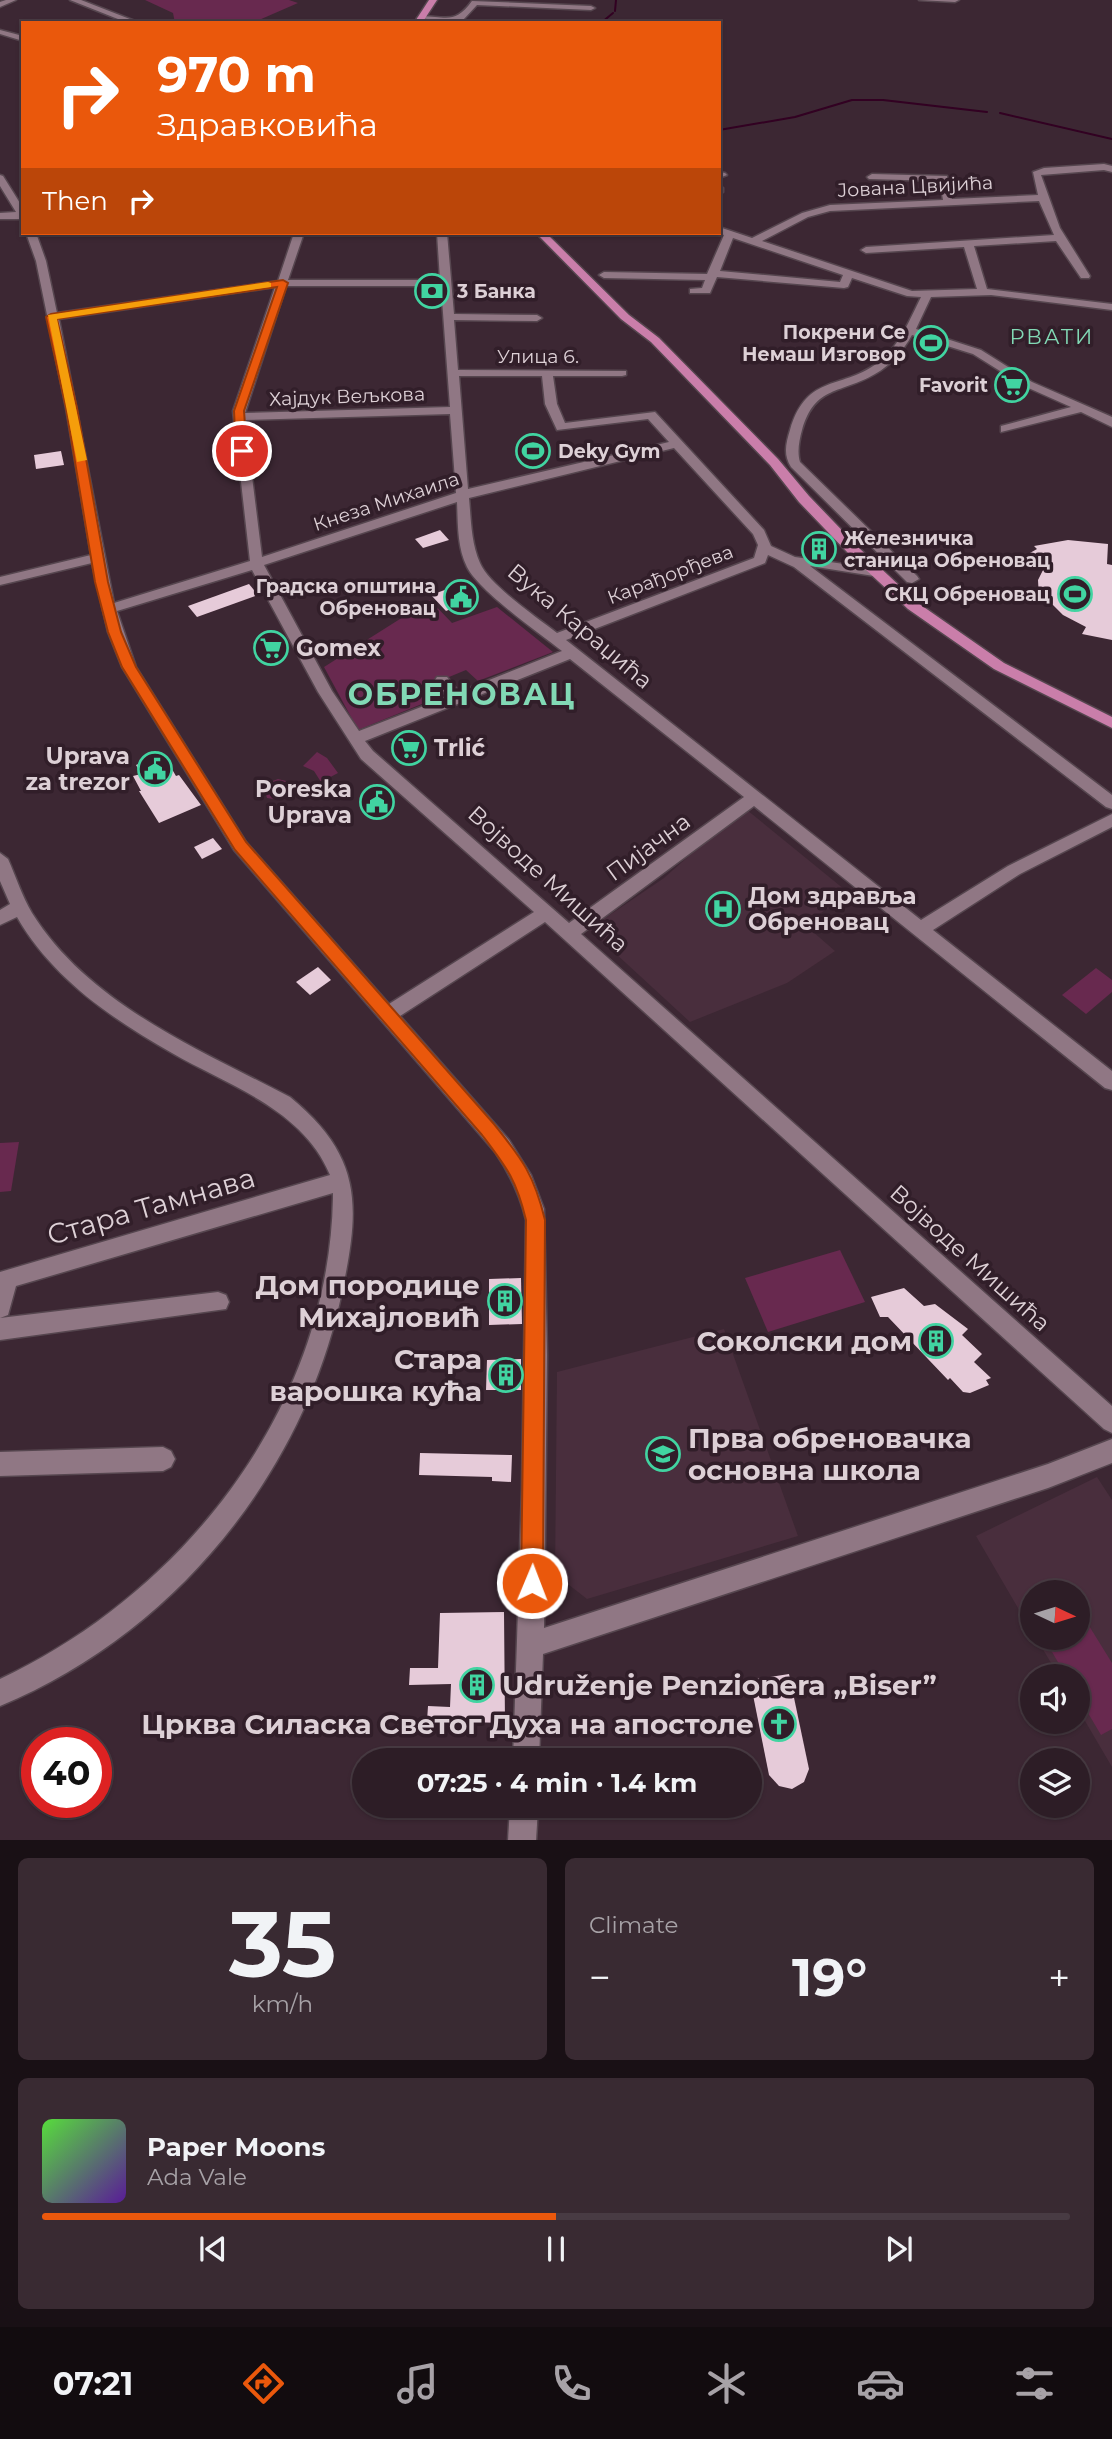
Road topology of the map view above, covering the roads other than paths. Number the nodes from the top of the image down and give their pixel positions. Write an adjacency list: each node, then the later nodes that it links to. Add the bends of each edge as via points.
1 (12, 0): 6 (street)
2 (74, 0): 11 (street)
3 (433, 0): 12 (main road)
4 (923, 0): 5 (street)
5 (955, 0)
6 (0, 5)
7 (520, 5): 8 (street); 9 (street); 10 (street, via 475,4 464,18)
8 (591, 8)
9 (517, 14)
10 (456, 20): 12 (street); 13 (street)
11 (131, 21)
12 (419, 21)
13 (459, 21)
14 (0, 32): 15 (street)
15 (21, 37)
16 (1108, 168): 19 (street, via 1039,172)
17 (872, 177): 20 (street, via 944,178)
18 (0, 178): 21 (street)
19 (1043, 198): 20 (street, Јована Цвијића); 29 (street)
20 (948, 201): 30 (street, Јована Цвијића, via 823,209)
21 (21, 213)
22 (21, 215): 23 (street)
23 (0, 216)
24 (725, 231): 30 (street); 34 (street)
25 (32, 235): 43 (street)
26 (298, 235): 37 (street, Војводе Мишића)
27 (442, 235): 38 (street, Вука Караџића)
28 (543, 235): 57 (main road, via 625,317 655,340)
29 (1060, 238): 31 (street); 36 (street)
30 (754, 241): 35 (street)
31 (968, 243): 32 (street); 40 (street)
32 (866, 250)
33 (604, 275): 34 (street)
34 (710, 275): 35 (street, via 844,285); 39 (street, via 706,291)
35 (848, 275): 41 (street)
36 (1085, 276)
37 (283, 283): 38 (street); 43 (street); 52 (street, Војводе Мишића)
38 (447, 283): 44 (street, Вука Караџића)
39 (694, 290)
40 (983, 292): 41 (street); 42 (street)
41 (927, 295): 46 (street)
42 (1112, 307)
43 (51, 317): 59 (street, via 72,408)
44 (450, 317): 45 (street); 47 (street, Вука Караџића)
45 (537, 318)
46 (910, 331): 50 (street, via 977,352 1028,384); 64 (street, via 878,368 810,398 799,415 791,453 795,464)
47 (455, 373): 48 (street, Улица 6.); 51 (street, Вука Караџића)
48 (547, 373): 49 (street, Улица 6.); 55 (street, Карађорђева, via 551,404 561,427 651,415)
49 (622, 373)
50 (1081, 408): 53 (street); 54 (street)
51 (456, 410): 52 (street, Хајдук Вељкова); 56 (street, Вука Караџића)
52 (239, 417): 61 (street, Војводе Мишића)
53 (1111, 417)
54 (1005, 429)
55 (679, 443): 56 (street, Кнеза Михаила); 58 (street, Карађорђева, via 759,533)
56 (461, 496): 61 (street, Кнеза Михаила); 68 (street, Вука Караџића, via 467,549 474,567 505,599)
57 (854, 551): 62 (street); 63 (main road)
58 (762, 554): 60 (street, Карађорђева); 68 (street, Карађорђева)
59 (97, 558): 65 (street); 67 (street)
60 (791, 559): 62 (street, Карађорђева); 66 (street)
61 (256, 564): 67 (street, Кнеза Михаила); 73 (street, Војводе Мишића)
62 (832, 565): 63 (street, Карађорђева); 66 (street)
63 (874, 572): 72 (main road, via 913,606 1008,671)
64 (912, 579)
65 (0, 581)
66 (826, 584): 75 (street)
67 (109, 609): 83 (street, via 129,667 240,846)
68 (556, 639): 69 (street, Вука Караџића)
69 (571, 653): 71 (street); 74 (street, Вука Караџића)
70 (442, 680): 71 (street)
71 (457, 699): 73 (street)
72 (1112, 723)
73 (355, 739): 79 (street, Војводе Мишића)
74 (754, 798): 81 (street, Вука Караџића); 82 (street, Пијачна)
75 (1112, 803)
76 (1112, 820): 81 (street, via 1014,870)
77 (0, 859): 78 (street)
78 (19, 907): 80 (street); 85 (street, via 58,958 99,995 151,1032 303,1118 323,1142)
79 (546, 913): 82 (street, Војводе Мишића); 83 (street)
80 (0, 918)
81 (922, 928): 84 (street, Вука Караџића)
82 (569, 933): 89 (street, Војводе Мишића)
83 (386, 1016): 93 (street, via 502,1146 533,1201)
84 (1112, 1082)
85 (341, 1181): 87 (street, Стара Тамнава, via 7,1279); 94 (street, via 338,1258 316,1348 263,1464 242,1495 158,1589 123,1620)
86 (218, 1302): 88 (street)
87 (0, 1308)
88 (0, 1329)
89 (1112, 1421)
90 (1112, 1451): 93 (street, via 1035,1481)
91 (163, 1459): 92 (street)
92 (0, 1464)
93 (531, 1645): 95 (street)
94 (0, 1693)
95 (527, 1748)
96 (523, 1818): 97 (street)
97 (522, 1840)

